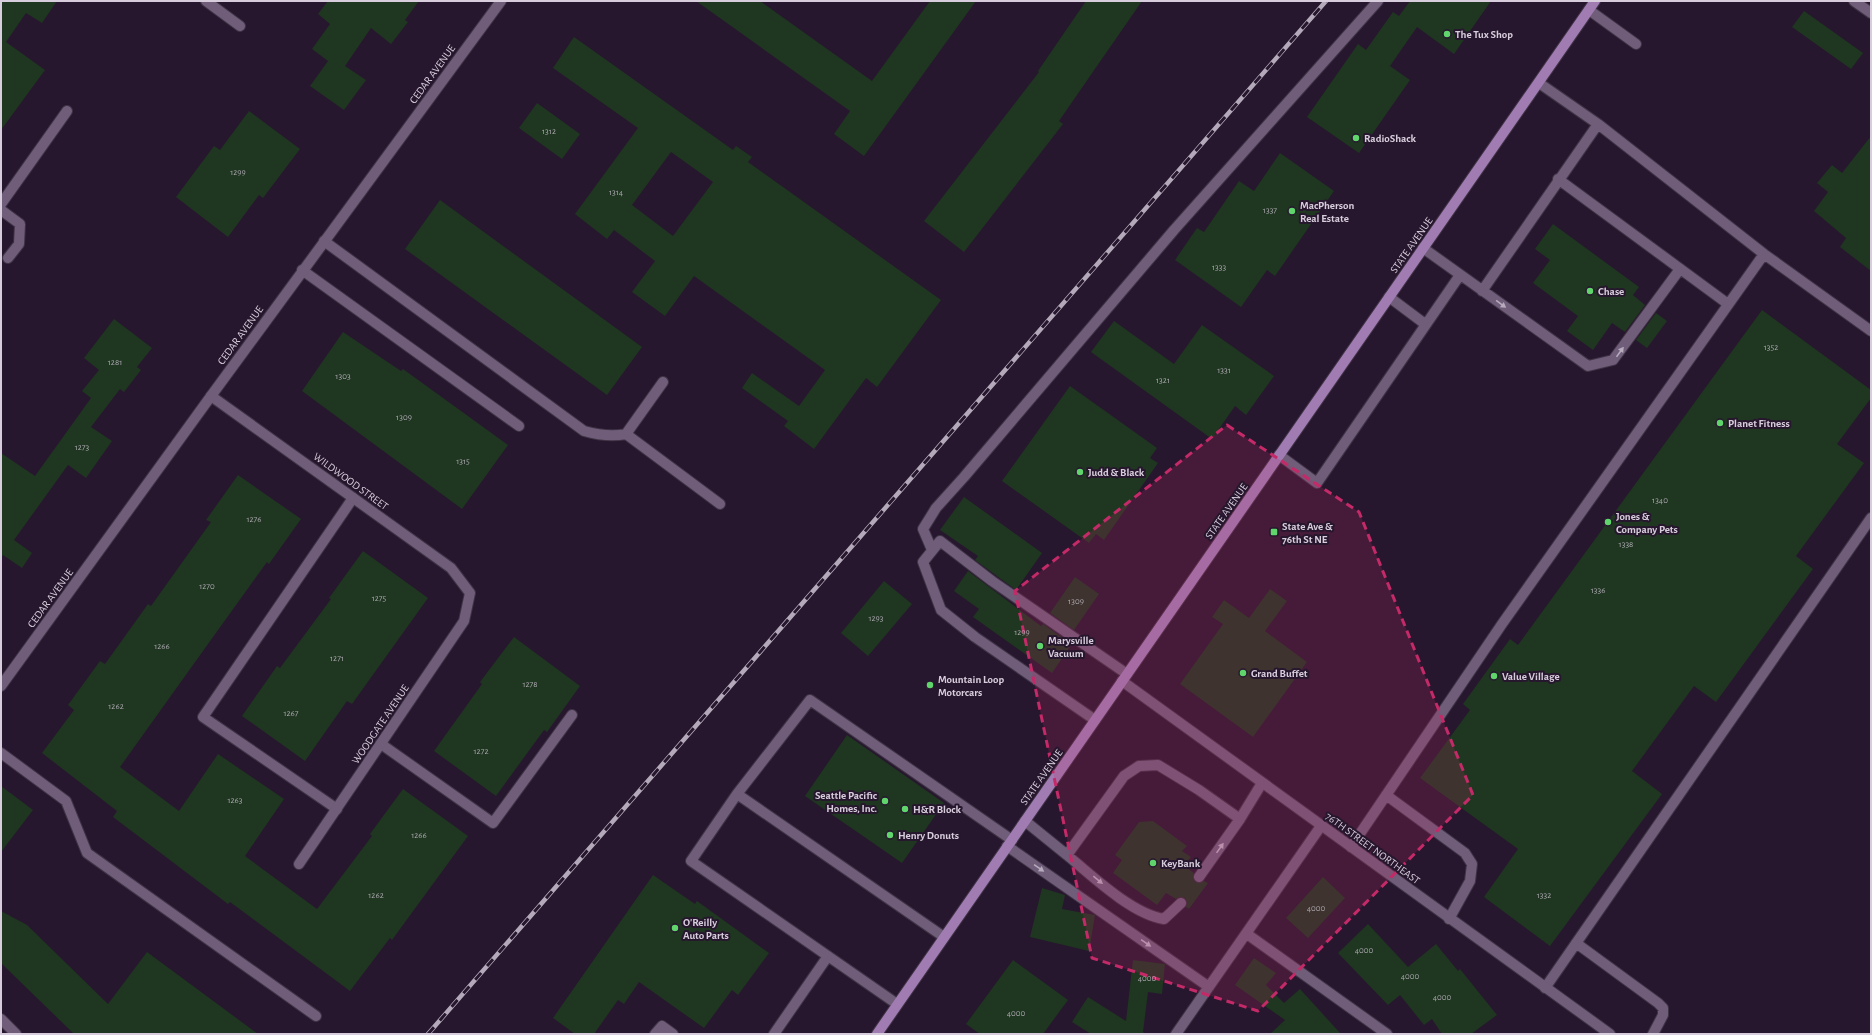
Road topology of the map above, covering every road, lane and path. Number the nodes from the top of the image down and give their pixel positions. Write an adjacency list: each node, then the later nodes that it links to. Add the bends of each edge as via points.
1 (206, 1): 8 (street)
2 (501, 1): 16 (street, CEDAR AVENUE)
3 (1378, 1): 36 (street, via 1174,230 936,508 923,530)
4 (1596, 1): 6 (main road, STATE AVENUE)
5 (1854, 1): 7 (street)
6 (1589, 10): 9 (street); 10 (main road, STATE AVENUE)
7 (1871, 13)
8 (240, 26)
9 (1636, 44)
10 (1539, 83): 12 (street); 17 (main road, STATE AVENUE)
11 (67, 111): 14 (street)
12 (1598, 124): 13 (street); 18 (street)
13 (1558, 180): 20 (street); 23 (street)
14 (1, 204)
15 (1, 210): 19 (street, via 20,224 18,244)
16 (324, 241): 21 (street, CEDAR AVENUE); 31 (street, via 584,431 599,435)
17 (1423, 248): 22 (street); 24 (main road, STATE AVENUE)
18 (1764, 254): 25 (street); 27 (street)
19 (8, 258)
20 (1680, 269): 23 (street, one-way to 20, via 1588,366 1613,360); 25 (street)
21 (302, 270): 29 (street, CEDAR AVENUE); 30 (street)
22 (1460, 274): 23 (street); 26 (street)
23 (1482, 291)
24 (1389, 297): 26 (street); 32 (main road, STATE AVENUE)
25 (1728, 304): 46 (street, via 1502,624)
26 (1425, 324): 32 (street, via 1317,483)
27 (1871, 331)
28 (662, 382): 31 (street)
29 (210, 396): 33 (street, WILDWOOD STREET); 39 (street, CEDAR AVENUE)
30 (519, 426)
31 (626, 434): 34 (street)
32 (1279, 455): 38 (main road, STATE AVENUE)
33 (353, 498): 37 (street, WILDWOOD STREET, via 451,568); 47 (street, via 203,718)
34 (720, 504)
35 (1871, 518): 60 (street)
36 (932, 550): 38 (street, 76TH STREET NORTHEAST, via 940,541); 41 (street, via 923,562 941,610 975,637)
37 (470, 593): 42 (street, WOODGATE AVENUE, via 464,621)
38 (1125, 678): 41 (main road, STATE AVENUE); 44 (street, 76TH STREET NORTHEAST)
39 (1, 686)
40 (572, 715): 42 (street, via 493,823)
41 (1095, 720): 49 (main road, STATE AVENUE)
42 (381, 744): 47 (street, WOODGATE AVENUE)
43 (1, 753): 65 (street, via 66,801 87,854)
44 (1262, 783): 48 (street); 50 (street, 76TH STREET NORTHEAST)
45 (737, 794): 51 (street, via 810,700); 59 (street); 61 (street, via 691,861)
46 (1386, 795): 52 (street); 57 (street, via 1465,853 1472,864 1470,881)
47 (337, 809): 54 (street, WOODGATE AVENUE)
48 (1240, 819): 53 (street, via 1158,765 1138,766 1124,776); 55 (street, one-way to 48)
49 (1025, 821): 51 (main road, STATE AVENUE); 53 (street)
50 (1321, 826): 52 (street, 76TH STREET NORTHEAST); 58 (street)
51 (1009, 843): 59 (main road, STATE AVENUE); 62 (street, one-way to 62)
52 (1351, 847): 57 (street, 76TH STREET NORTHEAST)
53 (1067, 856): 56 (street, one-way to 56, via 1106,887 1152,917 1164,918)
54 (299, 864)
55 (1199, 877)
56 (1181, 903)
57 (1449, 919): 63 (street, 76TH STREET NORTHEAST)
58 (1247, 934): 62 (street); 73 (street)
59 (944, 937): 64 (main road, STATE AVENUE)
60 (1576, 943): 63 (street); 75 (street, via 1663,1008)
61 (828, 956): 64 (street); 70 (street)
62 (1209, 987): 72 (street)
63 (1545, 988): 74 (street, 76TH STREET NORTHEAST)
64 (897, 1004): 71 (main road, STATE AVENUE)
65 (316, 1016)
66 (1, 1019): 67 (street)
67 (16, 1034)
68 (656, 1034): 69 (street, via 662,1026)
69 (673, 1034)
70 (774, 1034)
71 (877, 1034)
72 (1176, 1034)
73 (1387, 1034)
74 (1610, 1034)
75 (1653, 1034)

